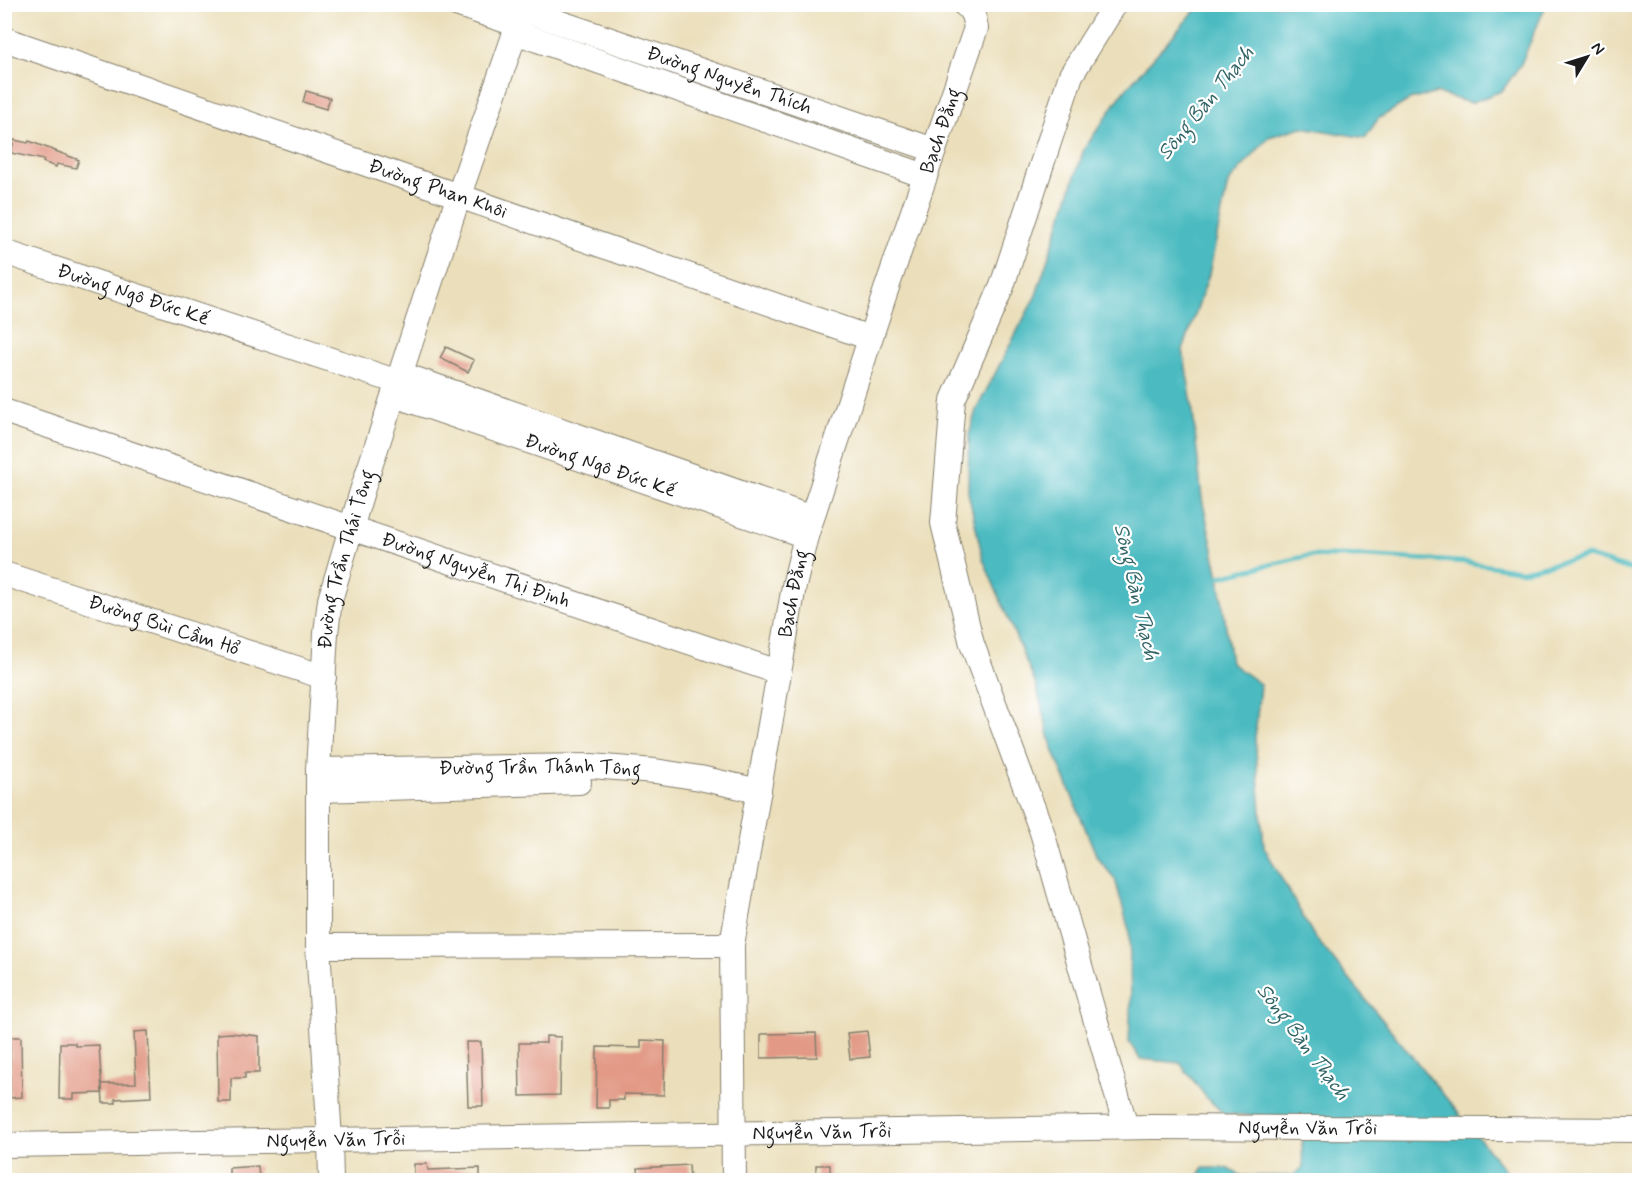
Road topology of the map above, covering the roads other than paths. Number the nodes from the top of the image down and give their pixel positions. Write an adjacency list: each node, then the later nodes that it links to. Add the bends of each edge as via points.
1 (456, 4): 4 (street, Đường Nguyễn Thích)
2 (964, 4): 6 (street, Bạch Đằng, via 974,16 976,28)
3 (1115, 4): 22 (street, via 1071,75 1002,286 953,400 943,524 972,644 1042,832)
4 (520, 18): 6 (street, Đường Nguyễn Thích); 7 (street, Đường Nguyễn Thích); 8 (street, Đường Trần Thái Tông)
5 (4, 39): 8 (street, Đường Phan Khôi)
6 (934, 150): 7 (street, Bạch Đằng)
7 (925, 176): 10 (street, Bạch Đằng)
8 (459, 195): 10 (street, Đường Phan Khôi); 11 (street, Đường Trần Thái Tông)
9 (4, 252): 11 (street, Đường Ngô Đức Kế)
10 (870, 338): 14 (street, Bạch Đằng)
11 (398, 384): 13 (street, Đường Trần Thái Tông); 14 (street, Đường Ngô Đức Kế)
12 (4, 411): 13 (street, Đường Nguyễn Thị Định)
13 (352, 527): 16 (street, Đường Nguyễn Thị Định); 17 (street, Đường Trần Thái Tông, via 330,600)
14 (809, 527): 16 (street, Bạch Đằng)
15 (4, 574): 17 (street, Đường Bùi Cầm Hổ)
16 (778, 672): 19 (street, Bạch Đằng)
17 (324, 677): 18 (street, Đường Trần Thái Tông)
18 (319, 780): 19 (street, Đường Trần Thánh Tông, via 591,766 688,776); 21 (street, Đường Trần Thái Tông)
19 (758, 799): 20 (street, Bạch Đằng)
20 (732, 945): 21 (street); 24 (street, Bạch Đằng)
21 (318, 946): 25 (street, Đường Trần Thái Tông)
22 (1126, 1127): 23 (street, Nguyễn Văn Trỗi); 24 (street, Nguyễn Văn Trỗi)
23 (1636, 1130)
24 (734, 1133): 25 (street, Nguyễn Văn Trỗi); 28 (street, Bạch Đằng)
25 (330, 1140): 26 (street, Nguyễn Văn Trỗi); 27 (street, Đường Trần Thái Tông)
26 (4, 1145)
27 (331, 1180)
28 (734, 1180)

